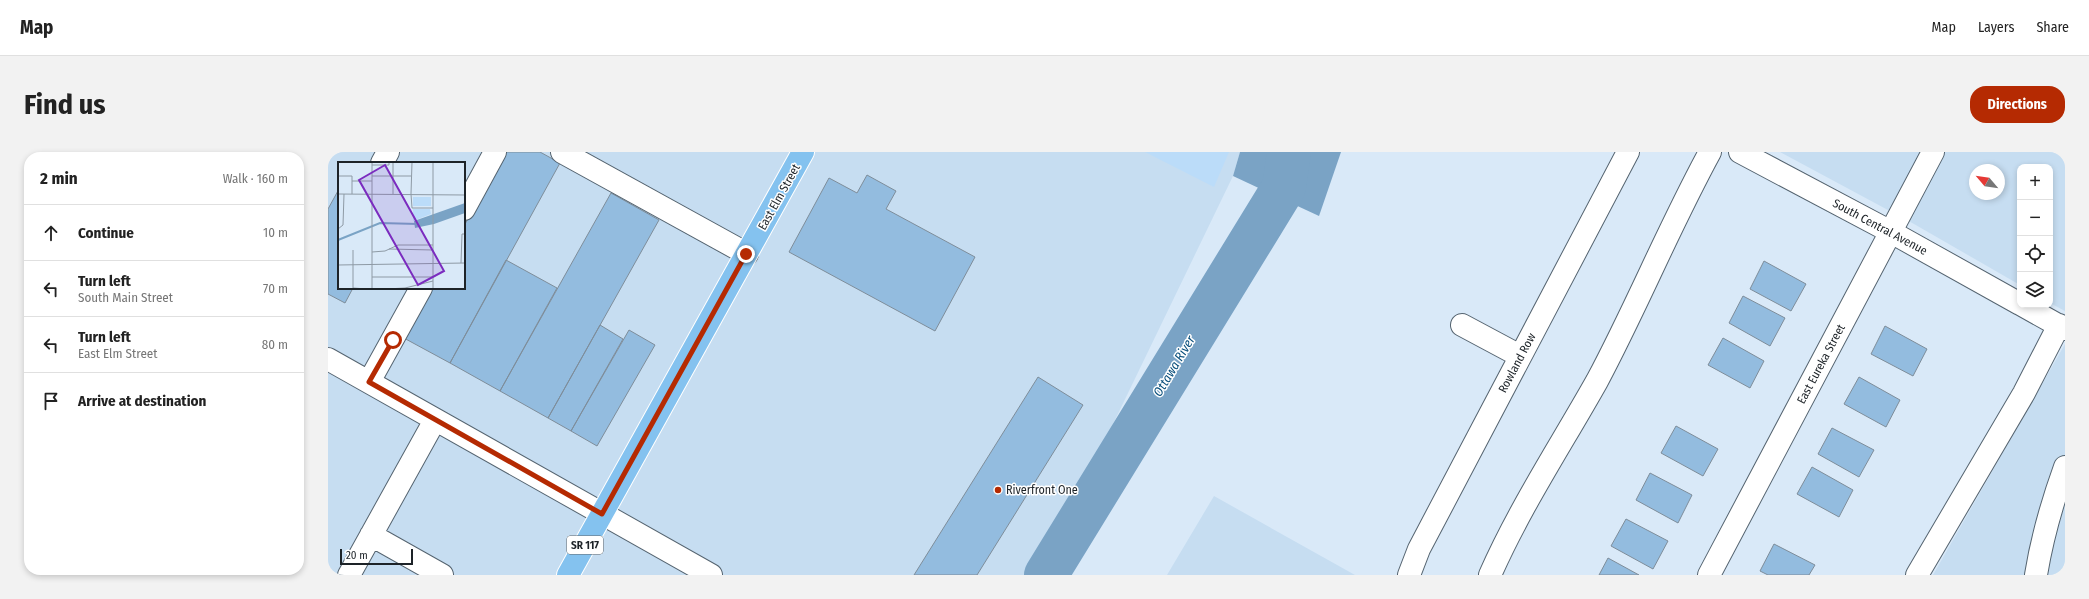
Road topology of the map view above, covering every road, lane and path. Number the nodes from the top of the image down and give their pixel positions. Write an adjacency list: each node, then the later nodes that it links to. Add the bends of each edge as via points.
1 (388, 152): 9 (street)
2 (495, 152): 10 (street)
3 (562, 152): 12 (street)
4 (803, 152): 12 (main road, East Elm Street / SR 117)
5 (1628, 152): 18 (street, Rowland Row)
6 (1710, 152): 30 (street, via 1684,199 1597,380 1558,446)
7 (1740, 152): 11 (street, South Central Avenue)
8 (1932, 152): 11 (street, East Eureka Street)
9 (383, 162)
10 (465, 207)
11 (1890, 232): 14 (street, South Central Avenue); 31 (street, East Eureka Street)
12 (746, 254): 23 (main road, East Elm Street / SR 117)
13 (420, 289): 20 (street)
14 (2017, 302)
15 (2028, 308): 17 (street, South Central Avenue)
16 (1462, 325): 18 (street)
17 (2062, 327): 32 (street)
18 (1520, 356): 29 (street, Rowland Row)
19 (328, 359): 20 (street)
20 (369, 382): 21 (street)
21 (435, 420): 23 (street); 24 (street)
22 (2065, 467): 33 (street, via 2041,541)
23 (602, 514): 27 (main road, SR 117); 28 (street)
24 (371, 535): 25 (street); 26 (street)
25 (349, 575)
26 (442, 575)
27 (568, 575)
28 (711, 575)
29 (1409, 575)
30 (1490, 575)
31 (1709, 575)
32 (1917, 575)
33 (2036, 575)

